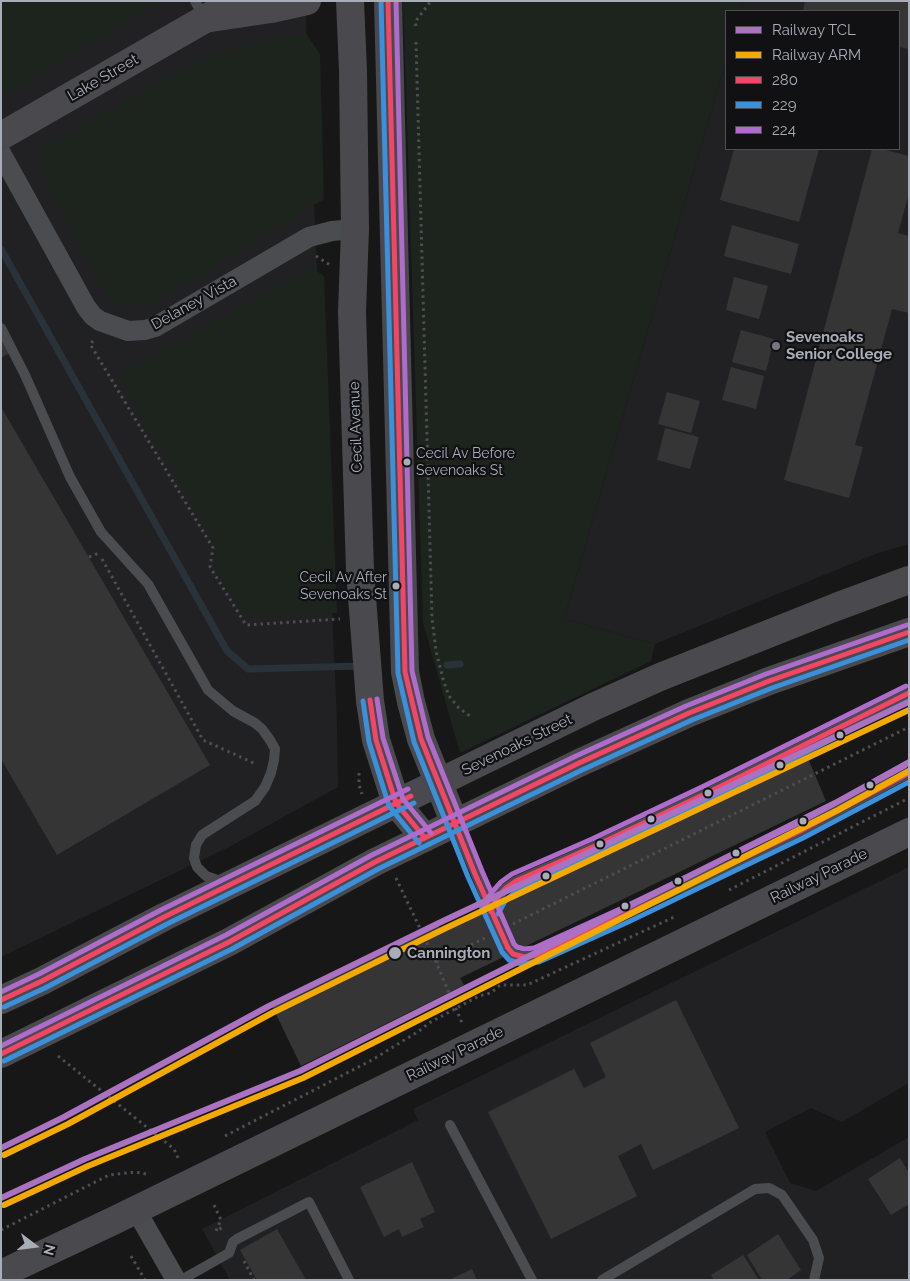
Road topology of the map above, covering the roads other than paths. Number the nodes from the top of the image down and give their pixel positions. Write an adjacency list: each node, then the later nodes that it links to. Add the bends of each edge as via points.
1 (233, 1): 5 (main road, Lake Street)
2 (307, 1): 5 (main road, Lake Street, via 264,10)
3 (350, 1): 8 (main road, Cecil Avenue)
4 (388, 1): 14 (main road, via 405,672 421,739)
5 (200, 10): 6 (main road, Lake Street)
6 (1, 136)
7 (1, 153): 8 (street, Delaney Vista, via 92,316 128,331 155,327 309,237)
8 (355, 229): 15 (main road, Cecil Avenue, via 352,312 360,561 370,701 376,740)
9 (1, 328): 19 (lane, via 70,477 101,532 148,584 208,690 262,729 274,749 271,773 255,801 202,835 196,845 194,858 206,876)
10 (909, 580): 14 (main road, Sevenoaks Street, via 660,677)
11 (909, 632): 16 (main road, via 689,713)
12 (909, 693): 20 (lane, via 707,793 516,881 499,896)
13 (909, 773): 20 (lane, via 791,835 536,955 524,957 513,954)
14 (438, 784): 15 (main road, Sevenoaks Street); 16 (main road)
15 (396, 803): 18 (main road, Cecil Avenue); 19 (main road, Sevenoaks Street)
16 (455, 824): 18 (main road); 20 (lane)
17 (909, 832): 24 (main road, Railway Parade)
18 (425, 838): 22 (main road, via 229,942)
19 (233, 883): 21 (main road, Sevenoaks Street, via 42,981)
20 (491, 912)
21 (4, 993)
22 (1, 1054)
23 (450, 1125): 29 (lane)
24 (136, 1210): 25 (main road, Railway Parade); 26 (street)
25 (1, 1274)
26 (176, 1280)
27 (181, 1280): 28 (lane, via 229,1253 237,1239 309,1202)
28 (349, 1280)
29 (532, 1280)
30 (602, 1280): 31 (lane, via 755,1189 769,1188 782,1195 813,1240 819,1258)
31 (814, 1280)

